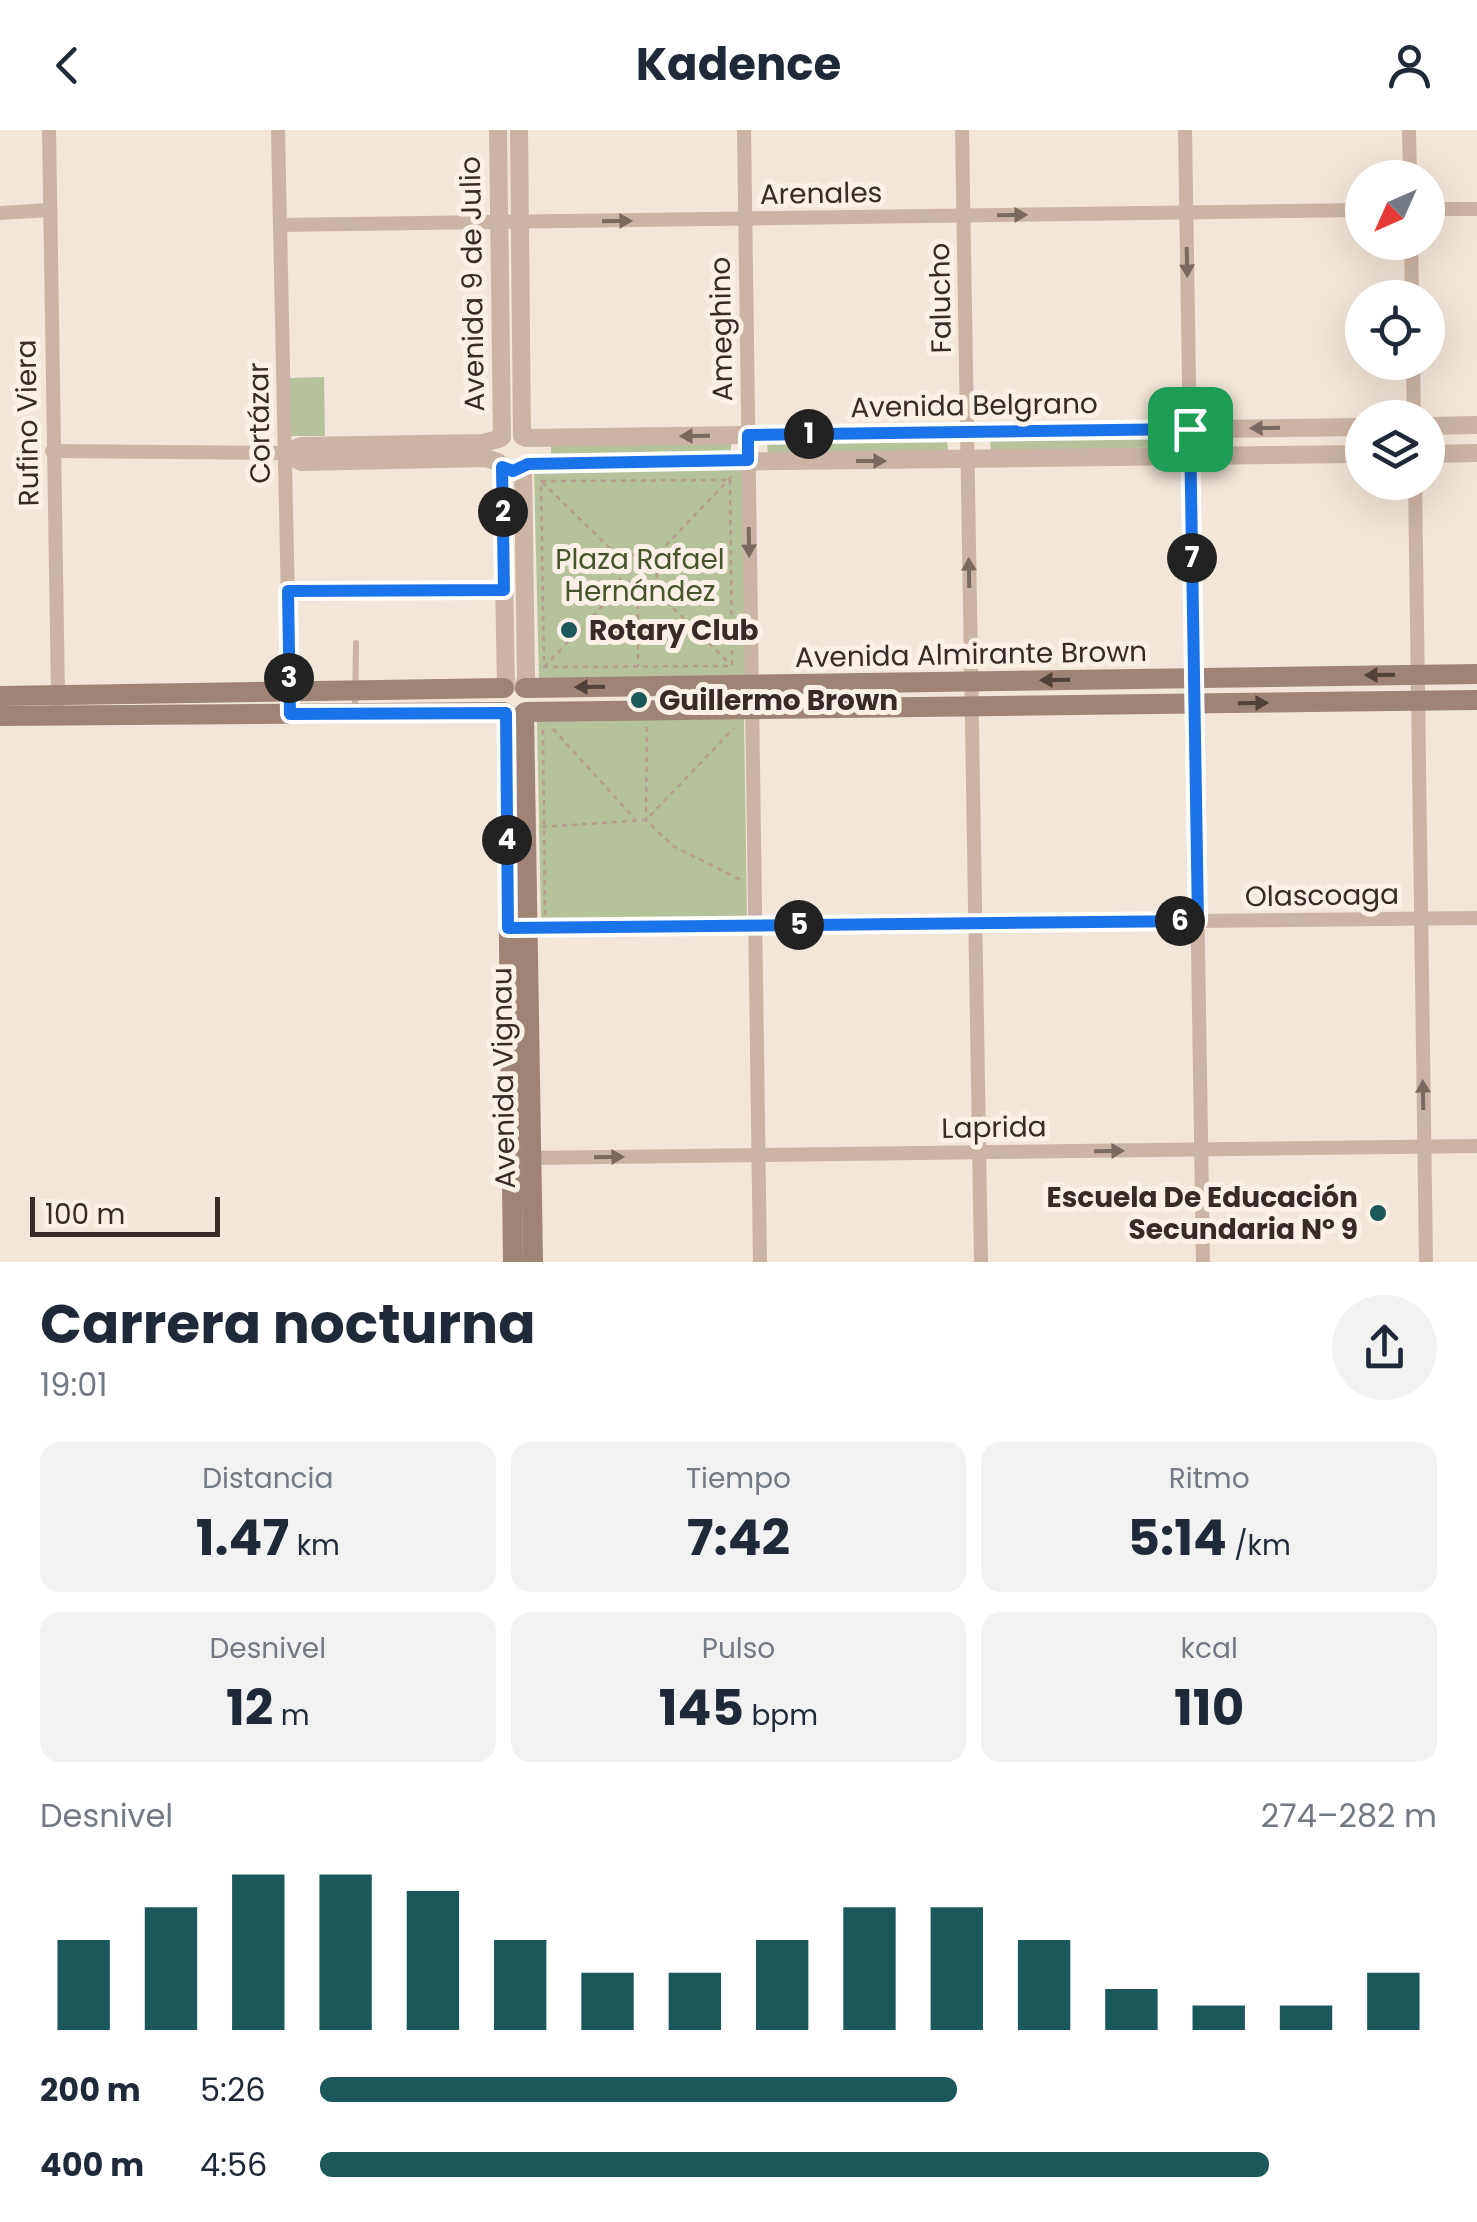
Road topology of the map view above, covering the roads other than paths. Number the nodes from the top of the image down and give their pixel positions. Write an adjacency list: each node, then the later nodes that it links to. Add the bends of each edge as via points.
1 (49, 130): 12 (street, Rufino Viera)
2 (278, 130): 20 (street, Cortázar)
3 (498, 130): 19 (street, Avenida 9 de Julio)
4 (518, 130): 18 (street, Avenida 9 de Julio)
5 (744, 130): 17 (street, Ameghino)
6 (962, 130): 16 (street, Falucho)
7 (1185, 130): 15 (street)
8 (1410, 130): 9 (street)
9 (1410, 160)
10 (1477, 208): 11 (street)
11 (1445, 209)
12 (49, 210): 14 (street); 29 (street, Rufino Viera)
13 (1345, 210): 15 (street, Arenales)
14 (0, 213)
15 (1186, 213): 16 (street, Arenales, one-way to 15); 24 (street, one-way to 24)
16 (964, 216): 17 (street, Arenales); 25 (street, Falucho)
17 (745, 219): 18 (street, Arenales, one-way to 17); 26 (street, Ameghino)
18 (520, 222): 19 (street, Arenales); 27 (street, Avenida 9 de Julio)
19 (499, 223): 20 (street, Arenales); 28 (street, Avenida 9 de Julio)
20 (280, 225): 32 (street, Cortázar)
21 (1477, 425): 22 (street)
22 (1445, 426)
23 (1345, 427): 24 (street, Avenida Belgrano, one-way to 24)
24 (1190, 429): 25 (street, Avenida Belgrano); 35 (street)
25 (967, 432): 26 (street, Avenida Belgrano); 37 (street, Falucho)
26 (748, 435): 27 (street, Avenida Belgrano, one-way to 27); 36 (street, Ameghino)
27 (524, 437): 28 (street); 39 (street, via 532,453)
28 (501, 438): 30 (street); 38 (street, via 494,453)
29 (52, 452): 32 (street); 56 (street, Rufino Viera)
30 (396, 452): 32 (street, via 302,446); 38 (street, via 486,458)
31 (1477, 453): 34 (street)
32 (285, 454): 42 (street, Cortázar)
33 (1345, 454): 35 (street, Avenida Belgrano)
34 (1445, 454)
35 (1190, 457): 37 (street, Avenida Belgrano); 46 (street)
36 (748, 460): 37 (street, Avenida Belgrano, one-way to 37); 39 (street, Avenida Belgrano); 48 (street, Ameghino, one-way to 48)
37 (968, 461): 47 (street, Falucho, one-way to 37)
38 (500, 465): 39 (street, via 513,471); 41 (street)
39 (525, 466): 49 (street, via 526,679)
40 (1414, 500): 45 (street)
41 (504, 590): 42 (street); 49 (street)
42 (288, 591): 51 (street, Cortázar)
43 (356, 643): 50 (lane)
44 (1477, 674): 45 (main road, Avenida Almirante Brown)
45 (1418, 675): 46 (main road, Avenida Almirante Brown, one-way to 46); 54 (street)
46 (1194, 678): 47 (main road, Avenida Almirante Brown, one-way to 47); 55 (street)
47 (971, 682): 48 (main road, Avenida Almirante Brown); 57 (street, Falucho)
48 (752, 685): 49 (main road, Avenida Almirante Brown, one-way to 49); 58 (street, Ameghino)
49 (515, 688): 50 (main road, Avenida Almirante Brown); 59 (main road, via 530,702)
50 (356, 691): 51 (main road, Avenida Almirante Brown); 61 (lane)
51 (290, 692): 56 (main road, Avenida Almirante Brown); 60 (street, Cortázar)
52 (0, 696): 56 (main road)
53 (1477, 700): 54 (main road, Avenida Almirante Brown)
54 (1418, 701): 55 (main road, Avenida Almirante Brown, one-way to 54); 64 (street)
55 (1194, 704): 57 (main road, Avenida Almirante Brown); 65 (street)
56 (56, 706): 60 (main road, Avenida Almirante Brown); 62 (main road)
57 (972, 706): 58 (main road, Avenida Almirante Brown); 66 (street, Falucho)
58 (752, 708): 59 (main road, Avenida Almirante Brown); 67 (street, Ameghino)
59 (515, 712): 61 (main road, Avenida Almirante Brown); 68 (main road, Avenida Vignau); 68 (main road, Avenida Vignau, via 536,827)
60 (290, 714): 61 (main road, Avenida Almirante Brown)
61 (356, 714)
62 (0, 716)
63 (1477, 918): 64 (street, Olascoaga)
64 (1421, 919): 65 (street, Olascoaga); 69 (street, one-way to 64)
65 (1198, 921): 66 (street, Olascoaga); 71 (street)
66 (975, 924): 67 (street, Olascoaga); 72 (street, Falucho)
67 (755, 926): 68 (street, Olascoaga); 73 (street, Ameghino)
68 (527, 928): 74 (main road, Avenida Vignau)
69 (1424, 1146): 70 (street, Laprida); 71 (street, Laprida); 80 (street)
70 (1477, 1146)
71 (1201, 1149): 72 (street, Laprida, one-way to 71); 79 (street)
72 (979, 1152): 73 (street, Laprida); 78 (street, Falucho)
73 (758, 1155): 74 (street, Laprida, one-way to 73); 77 (street, Ameghino)
74 (522, 1158): 75 (main road, Avenida Vignau); 76 (main road, Avenida Vignau)
75 (512, 1262)
76 (534, 1262)
77 (760, 1262)
78 (980, 1262)
79 (1203, 1262)
80 (1426, 1262)

